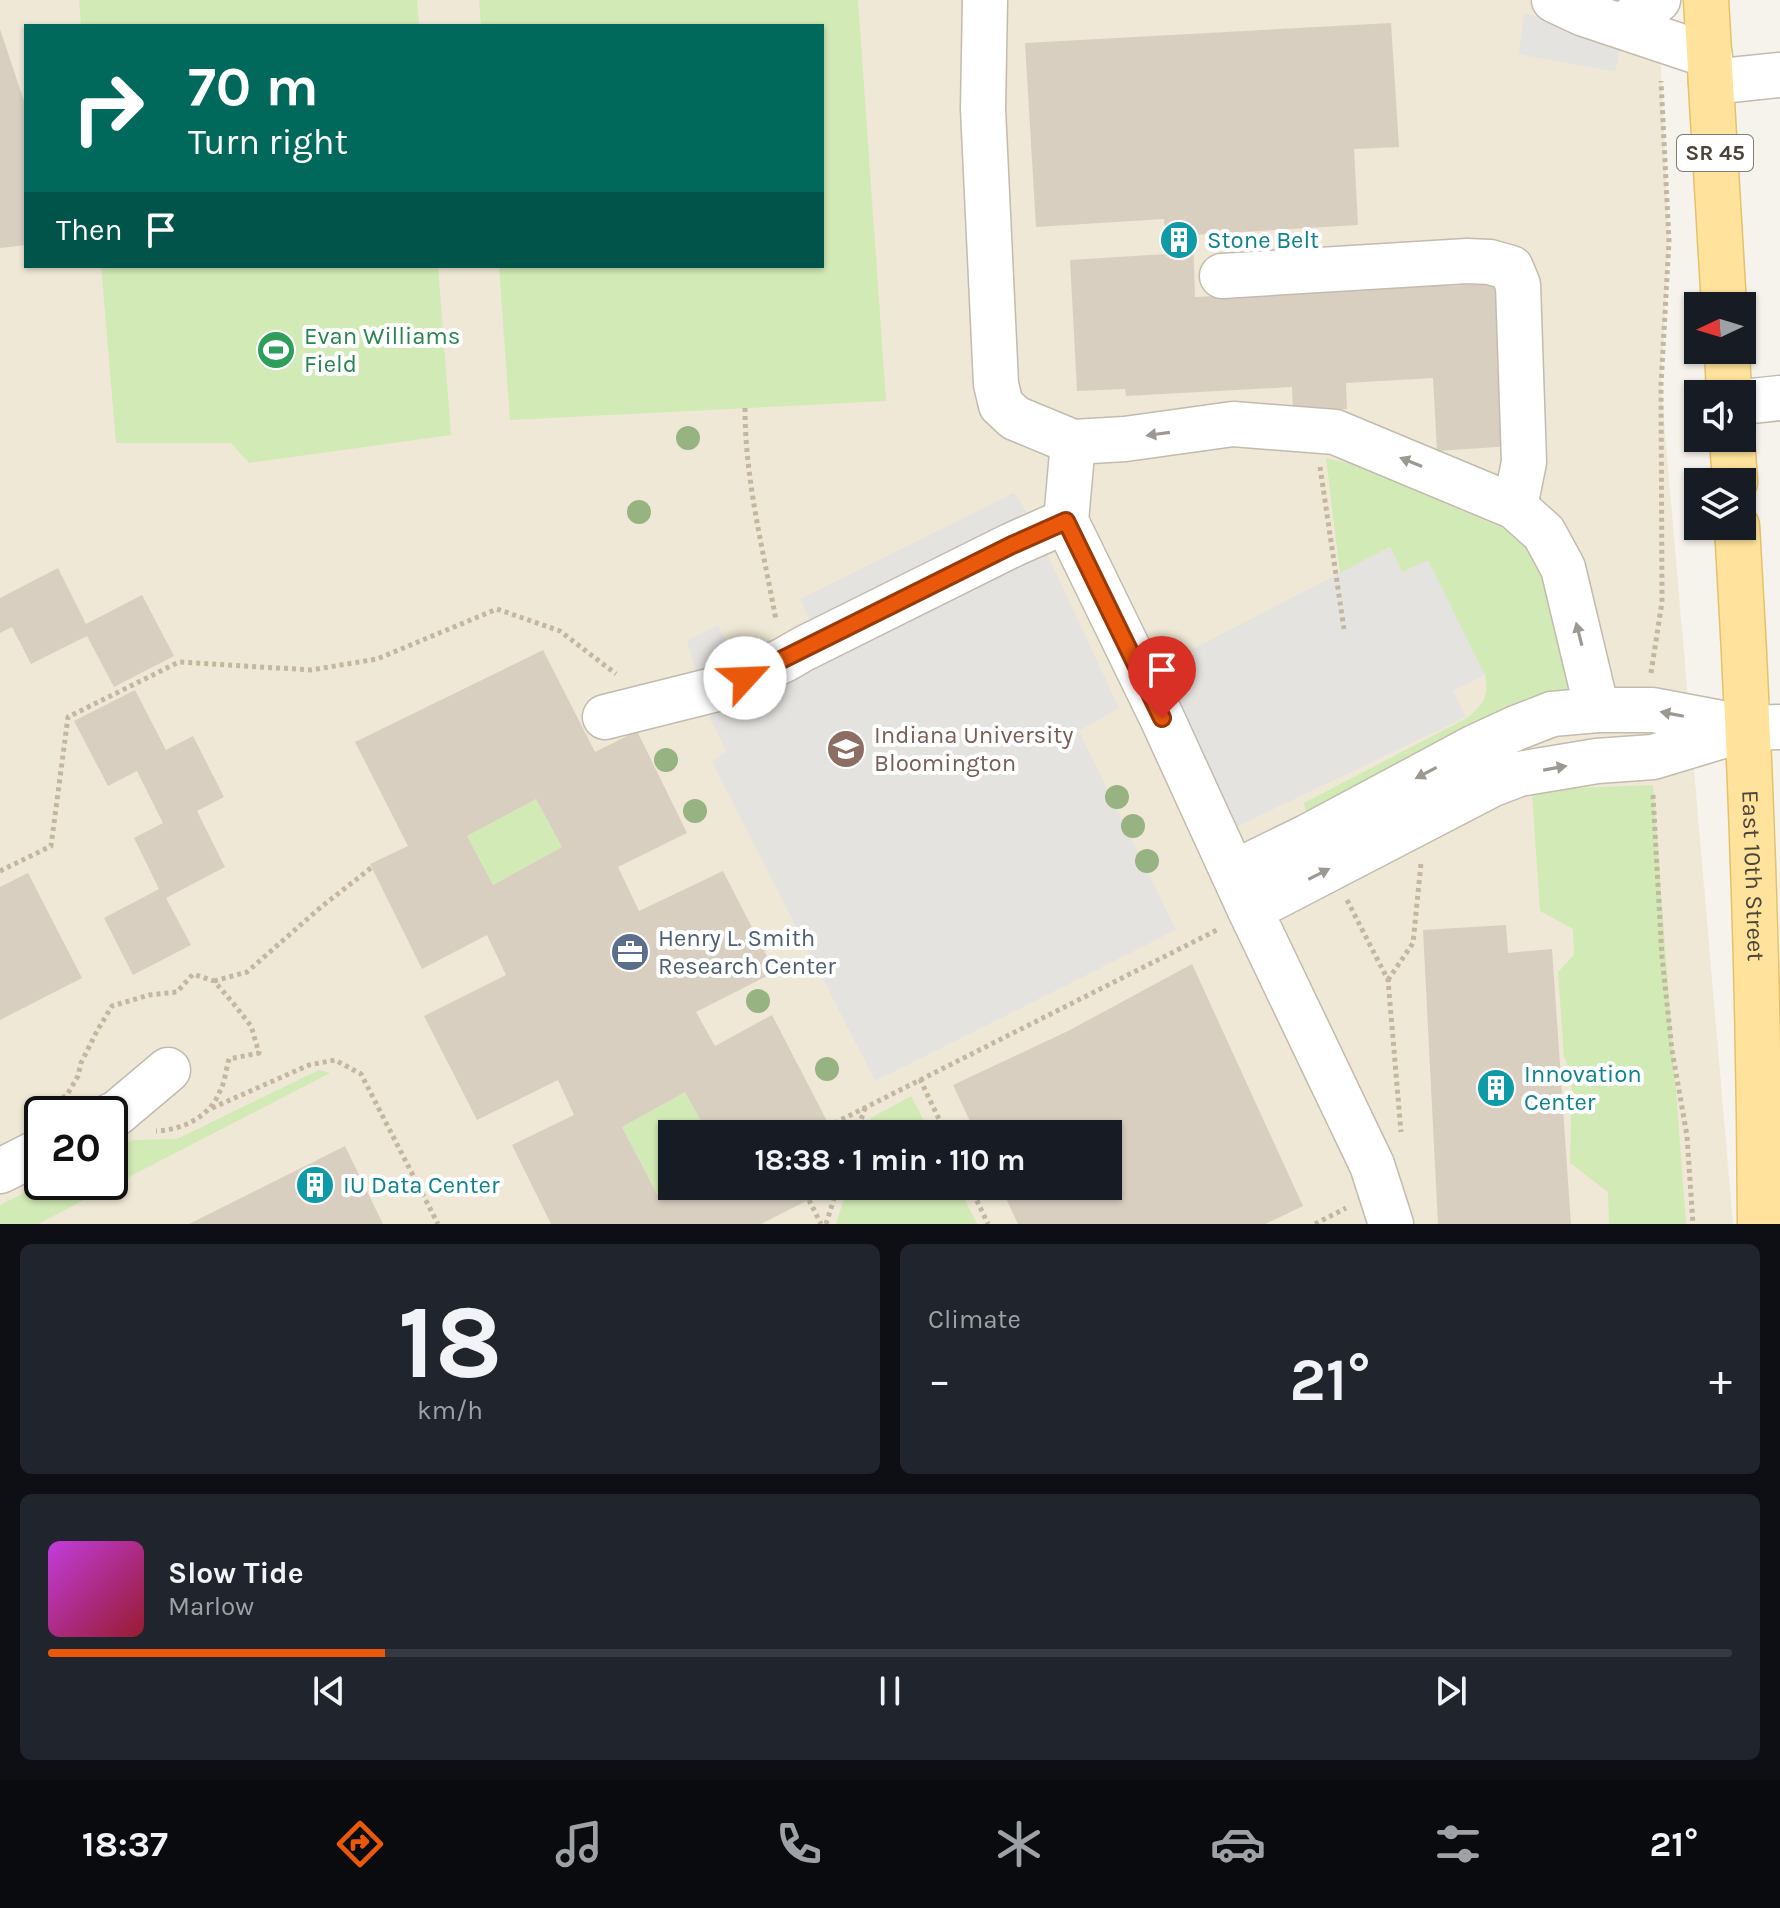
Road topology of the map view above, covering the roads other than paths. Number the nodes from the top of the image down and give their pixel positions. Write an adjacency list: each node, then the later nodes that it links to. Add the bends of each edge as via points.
1 (985, 0): 11 (lane, via 983,109 996,384 1001,405 1015,418)
2 (1554, 0): 4 (lane, via 1584,14)
3 (1706, 0): 5 (main road, SR 45)
4 (1647, 22): 5 (lane)
5 (1710, 69): 6 (lane); 8 (main road, SR 45)
6 (1780, 75)
7 (1222, 276): 12 (lane, via 1467,261 1511,268 1518,285 1524,462)
8 (1723, 292)
9 (1780, 398): 10 (lane)
10 (1756, 401)
11 (1073, 442): 12 (lane, one-way to 11, via 1335,432 1233,424); 13 (lane)
12 (1515, 507): 15 (lane, one-way to 12, via 1563,568 1544,533)
13 (1066, 521): 16 (lane, via 725,687); 18 (lane, via 1162,718)
14 (1739, 540): 17 (main road, East 10th Street)
15 (1597, 710): 17 (lane, one-way to 15, via 1653,710); 18 (lane, one-way to 18, via 1552,714 1516,728 1307,837)
16 (605, 717)
17 (1764, 728): 18 (lane, one-way to 17, via 1519,774 1653,757); 21 (main road, East 10th Street, via 1757,950)
18 (1237, 905): 24 (lane, via 1372,1165)
19 (168, 1070): 20 (lane)
20 (128, 1104)
21 (1770, 1112): 25 (main road, East 10th Street)
22 (24, 1159): 23 (lane)
23 (0, 1171)
24 (1391, 1224)
25 (1760, 1224)

